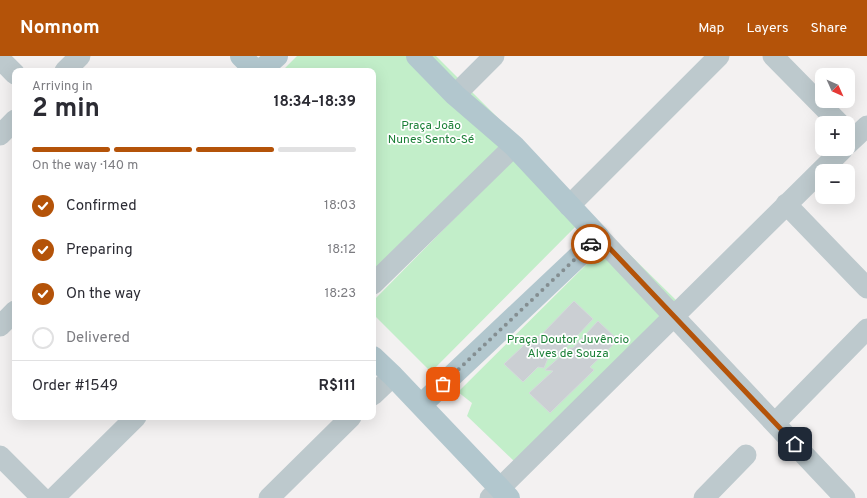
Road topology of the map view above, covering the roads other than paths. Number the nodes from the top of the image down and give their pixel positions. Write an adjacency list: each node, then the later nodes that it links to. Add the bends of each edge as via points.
1 (80, 56): 9 (street)
2 (241, 56): 10 (main road)
3 (277, 56): 11 (main road)
4 (417, 56): 13 (main road)
5 (494, 56): 13 (street)
6 (719, 56): 20 (street)
7 (773, 56): 14 (street)
8 (0, 59): 12 (street)
9 (68, 68)
10 (253, 68)
11 (263, 68)
12 (12, 71)
13 (455, 95): 17 (main road)
14 (832, 116)
15 (12, 123): 16 (street)
16 (0, 135)
17 (514, 146): 20 (main road); 22 (street)
18 (834, 156): 19 (street)
19 (786, 204): 23 (street); 25 (street)
20 (569, 206): 21 (main road)
21 (599, 237): 25 (street); 31 (main road)
22 (376, 281)
23 (867, 288)
24 (12, 314): 26 (street)
25 (674, 316): 34 (street); 37 (street)
26 (0, 326)
27 (867, 329): 34 (street)
28 (376, 360): 29 (main road)
29 (393, 376): 30 (street); 31 (main road)
30 (376, 392)
31 (421, 405): 37 (main road)
32 (133, 420): 39 (street)
33 (348, 420): 40 (street)
34 (775, 423): 42 (street)
35 (746, 455): 41 (street)
36 (0, 456): 38 (street)
37 (500, 495)
38 (42, 498)
39 (54, 498)
40 (269, 498)
41 (704, 498)
42 (845, 498)

